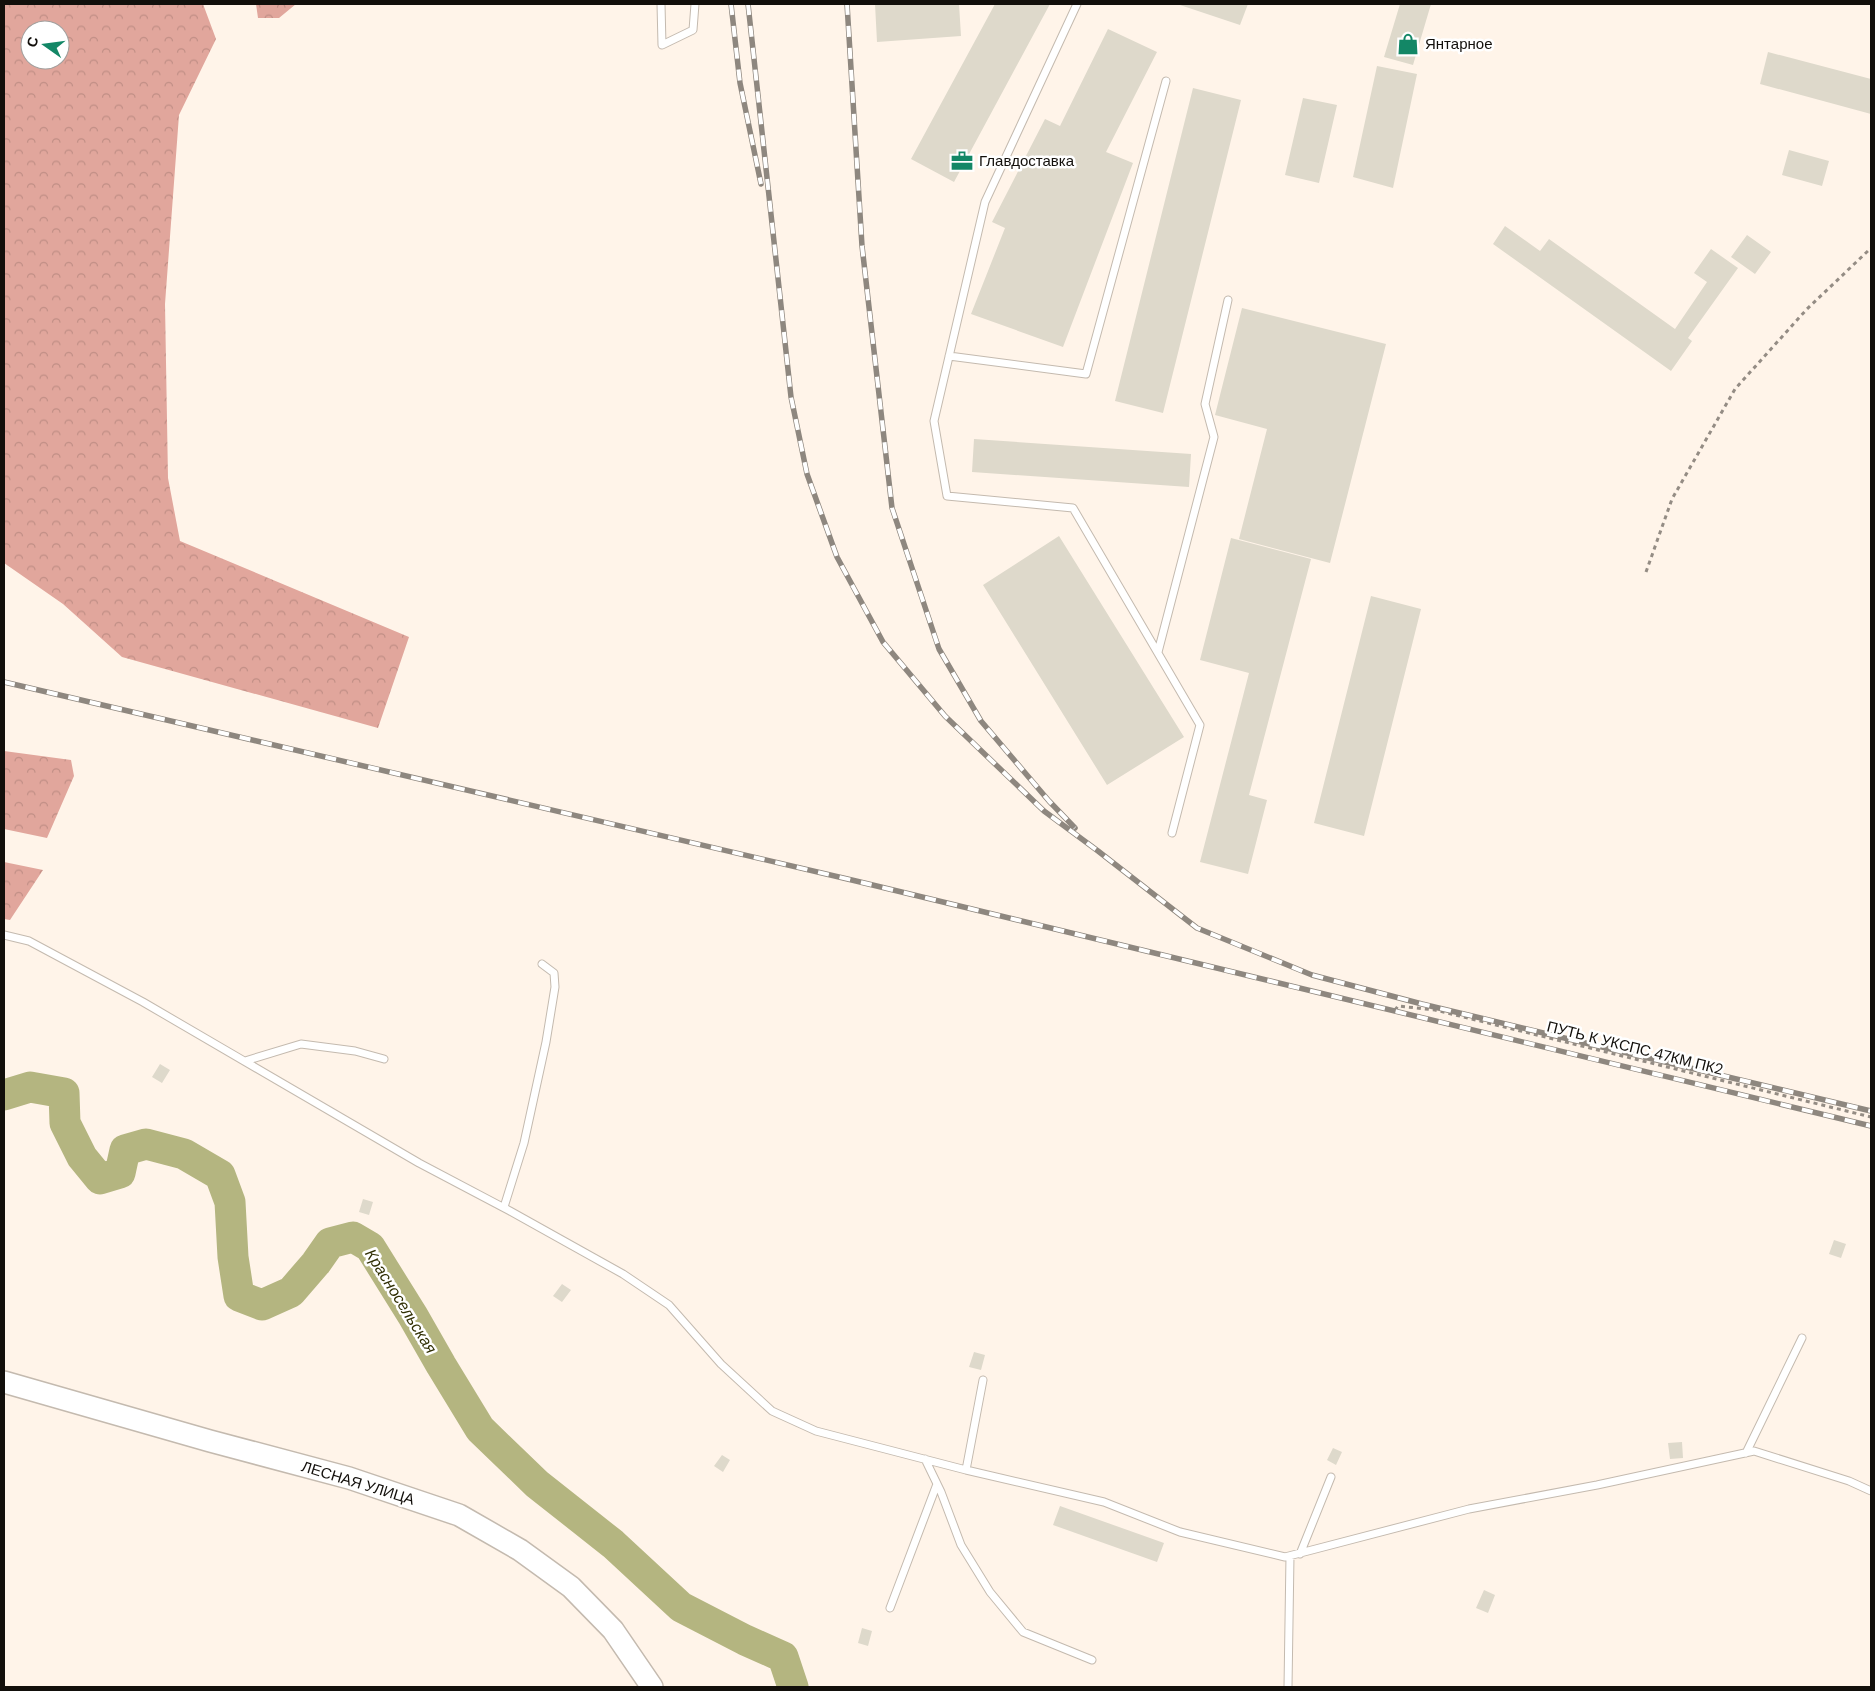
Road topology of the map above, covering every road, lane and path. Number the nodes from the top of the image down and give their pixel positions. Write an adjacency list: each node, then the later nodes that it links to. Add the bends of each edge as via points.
1 (661, 4): 2 (lane, via 662,45 693,30)
2 (696, 4)
3 (1077, 4): 7 (lane, via 985,202)
4 (1166, 81): 7 (lane, via 1086,374)
5 (1871, 248): 8 (path, via 1807,309 1735,389 1672,499)
6 (1228, 300): 9 (lane, via 1205,404 1214,437)
7 (949, 356): 9 (lane, via 934,421 947,496 1073,508)
8 (1646, 572)
9 (1158, 652): 10 (lane, via 1200,725)
10 (1172, 833)
11 (4, 935): 15 (lane, via 29,940)
12 (542, 964): 17 (lane, via 554,973 555,987 524,1143)
13 (1395, 1010): 16 (path, ПУТЬ К УКСПС 47КМ ПК2, via 1398,1006 1435,1010)
14 (384, 1058): 15 (lane, via 301,1044)
15 (244, 1061): 17 (lane, via 419,1163)
16 (1871, 1117)
17 (504, 1208): 22 (lane, via 623,1274 669,1305 721,1364 772,1411 816,1430)
18 (1802, 1338): 21 (lane)
19 (983, 1380): 23 (lane)
20 (4, 1382): 31 (main road, ЛЕСНАЯ УЛИЦА, via 349,1478 459,1515 520,1550 571,1587 613,1630)
21 (1746, 1453): 26 (lane, via 1754,1451); 27 (lane, via 1469,1509)
22 (925, 1459): 23 (lane); 25 (lane)
23 (966, 1470): 28 (lane, via 1104,1502 1180,1532)
24 (1331, 1477): 27 (lane)
25 (937, 1484): 29 (lane); 30 (lane, via 961,1544 990,1592 1023,1632)
26 (1871, 1491)
27 (1300, 1554): 28 (lane)
28 (1290, 1556): 32 (lane)
29 (890, 1608)
30 (1092, 1660)
31 (652, 1687)
32 (1288, 1687)

